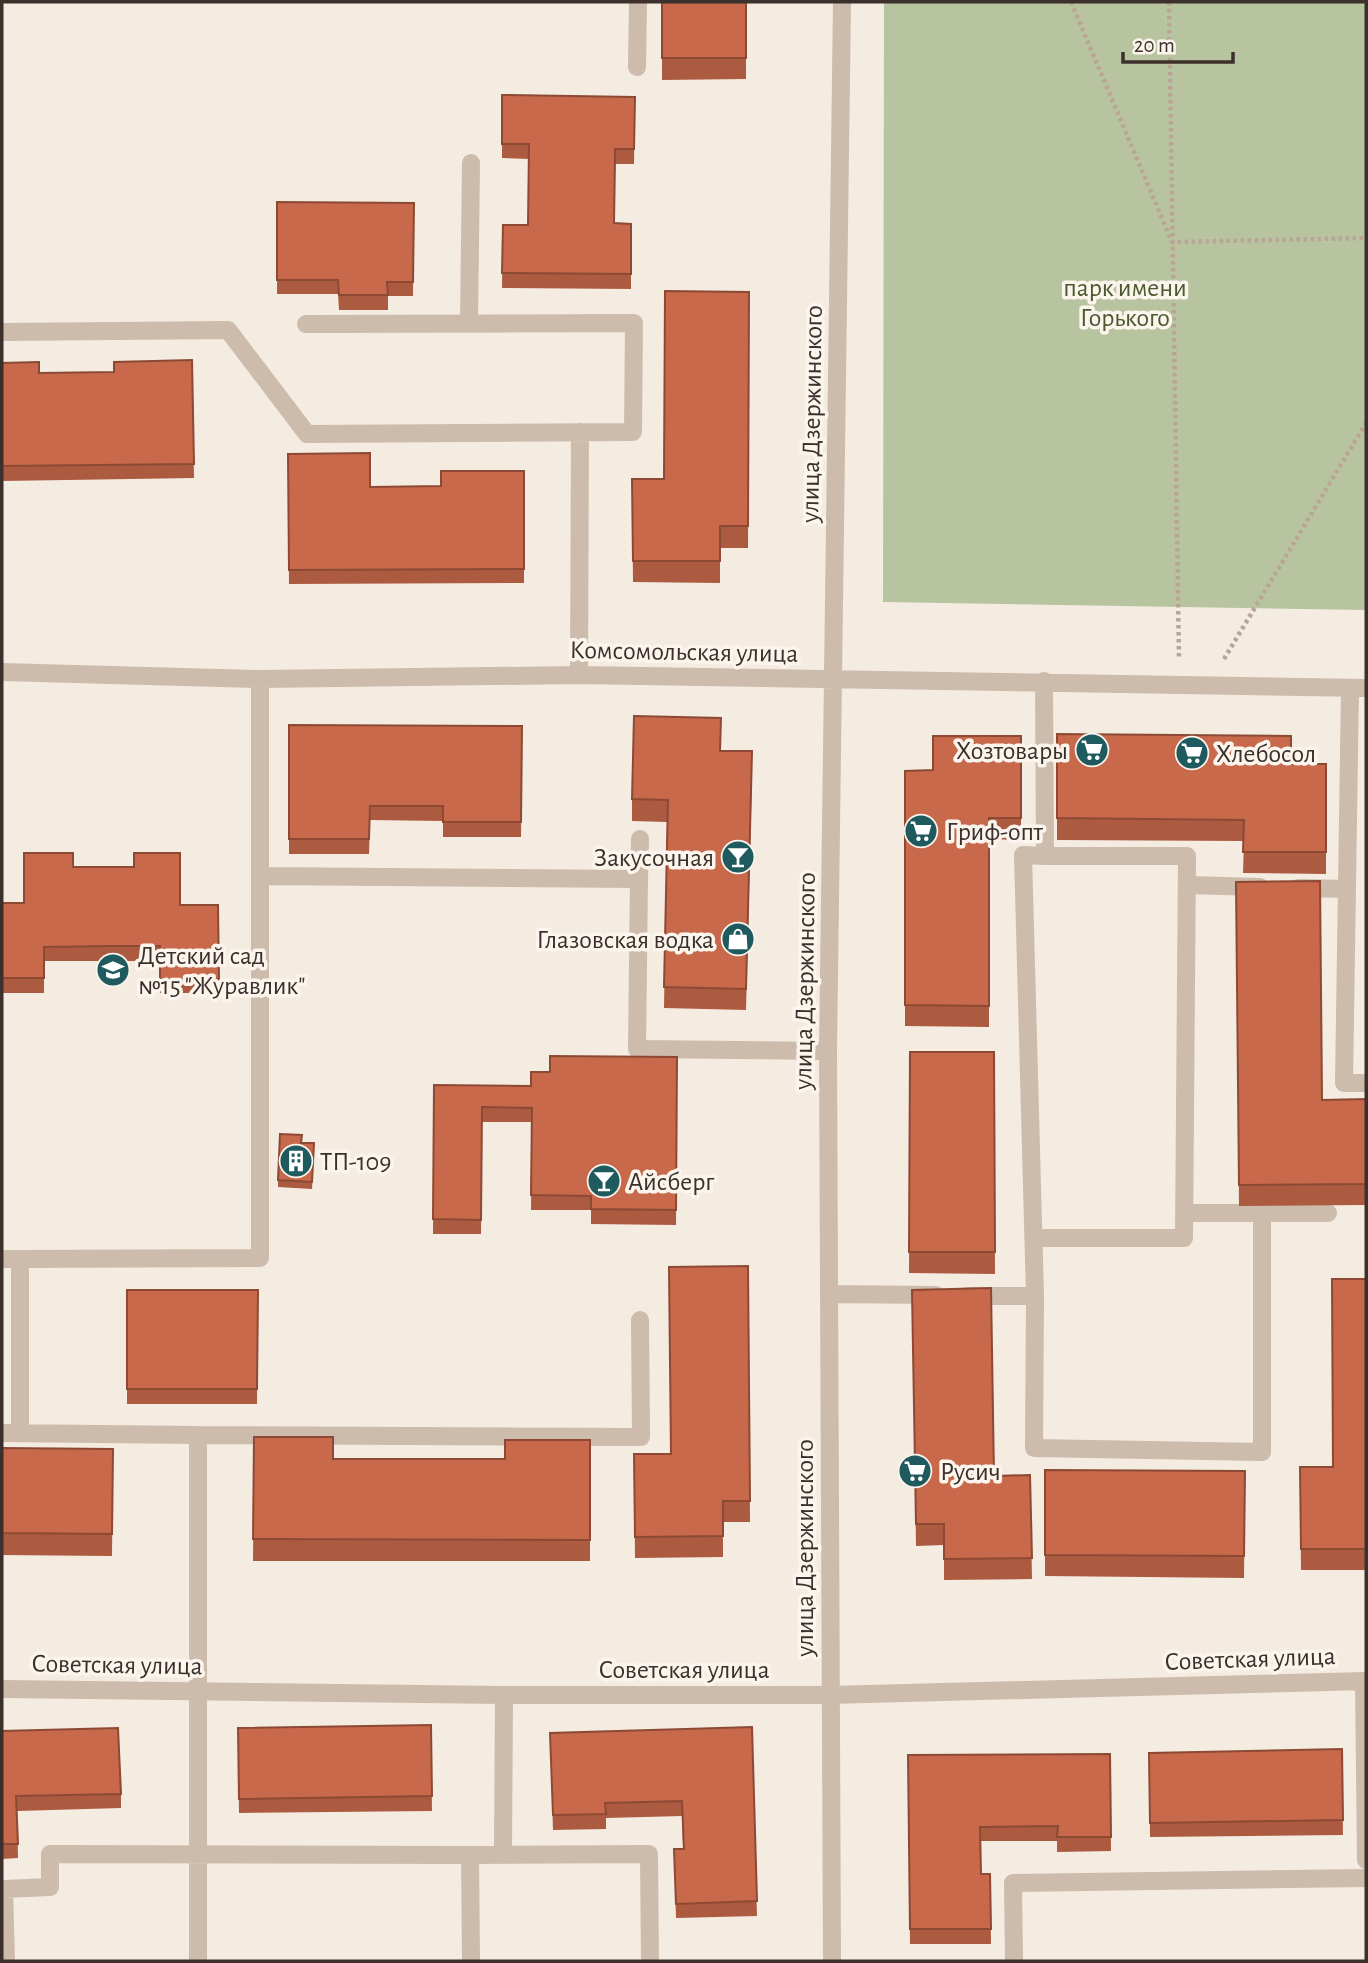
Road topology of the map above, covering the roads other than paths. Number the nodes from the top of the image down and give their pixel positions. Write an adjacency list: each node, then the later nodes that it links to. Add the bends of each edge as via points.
1 (638, 2): 3 (street)
2 (842, 2): 12 (street, улица Дзержинского)
3 (637, 67)
4 (471, 163): 5 (street)
5 (469, 323): 6 (street); 8 (street, via 634,323 633,432)
6 (306, 324)
7 (2, 332): 8 (street, via 228,330 307,434)
8 (580, 432): 10 (street)
9 (2, 671): 11 (street, Комсомольская улица)
10 (579, 675): 11 (street, Комсомольская улица); 12 (street, Комсомольская улица)
11 (260, 679): 17 (street)
12 (834, 681): 13 (street, Комсомольская улица); 21 (street, улица Дзержинского)
13 (1044, 681): 14 (street, Комсомольская улица); 16 (street)
14 (1358, 688): 20 (street)
15 (639, 839): 18 (street)
16 (1045, 856): 19 (street, via 1187,856); 26 (street, via 1023,855)
17 (260, 876): 18 (street); 27 (street, via 260,1258)
18 (639, 879): 21 (street, via 637,1049)
19 (1187, 885): 20 (street); 23 (street)
20 (1347, 889): 22 (street, via 1344,1083)
21 (828, 1051): 28 (street, улица Дзержинского)
22 (1366, 1083)
23 (1184, 1213): 24 (street); 26 (street, via 1184,1238)
24 (1262, 1213): 25 (street); 29 (street, via 1262,1452 1034,1448)
25 (1328, 1213)
26 (1034, 1238): 29 (street)
27 (11, 1259): 31 (street)
28 (830, 1294): 29 (street); 37 (street, улица Дзержинского)
29 (1035, 1296)
30 (640, 1320): 32 (street, via 641,1437)
31 (11, 1433): 32 (street)
32 (198, 1435): 35 (street)
33 (1365, 1681): 37 (street, Советская улица); 41 (street)
34 (2, 1689): 35 (street, Советская улица)
35 (198, 1691): 36 (street, Советская улица); 39 (street)
36 (504, 1695): 37 (street, Советская улица); 38 (street)
37 (830, 1695): 47 (street, улица Дзержинского)
38 (503, 1854): 40 (street); 46 (street, via 649,1854)
39 (198, 1855): 40 (street); 43 (street, via 50,1854 50,1887 4,1889); 44 (street)
40 (470, 1855): 45 (street)
41 (1366, 1860)
42 (1366, 1878): 48 (street, via 1013,1883)
43 (6, 1961)
44 (198, 1961)
45 (471, 1961)
46 (650, 1961)
47 (832, 1961)
48 (1014, 1961)

